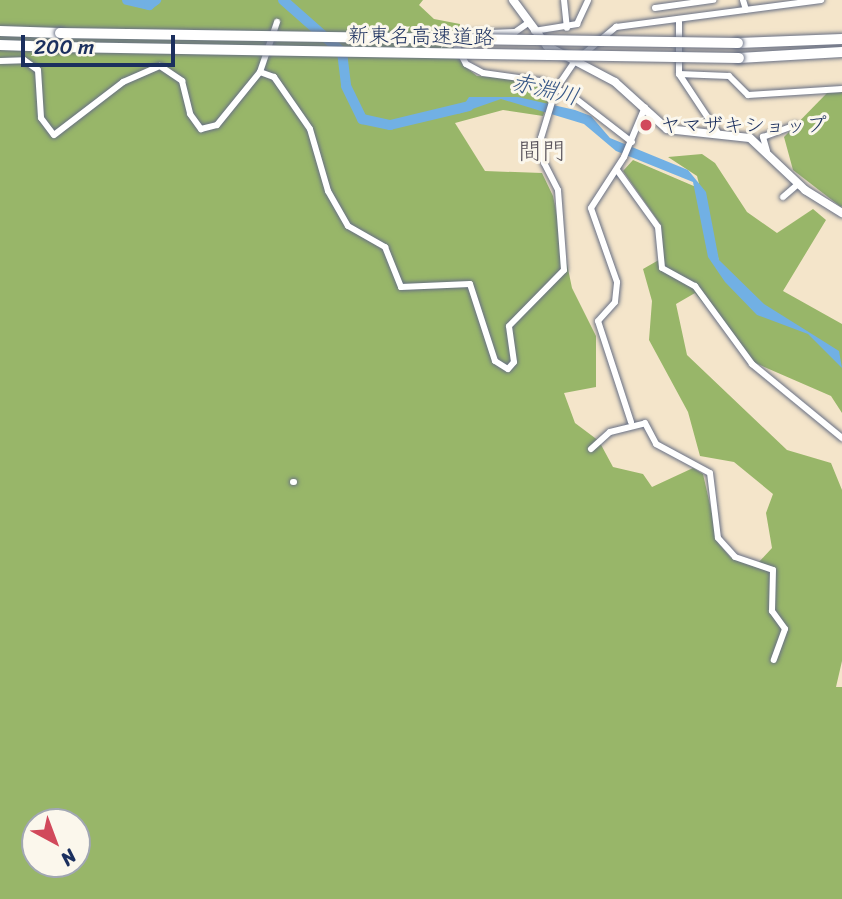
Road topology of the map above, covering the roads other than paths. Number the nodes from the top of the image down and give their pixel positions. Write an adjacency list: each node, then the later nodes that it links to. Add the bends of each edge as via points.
1 (564, 0): 12 (street)
2 (588, 0): 12 (street, via 583,19)
3 (713, 0): 7 (street)
4 (743, 0): 8 (street)
5 (821, 0): 8 (street)
6 (517, 2): 11 (main road)
7 (655, 8)
8 (746, 10): 10 (street)
9 (277, 22): 20 (street)
10 (679, 22): 19 (street, via 616,27); 21 (street)
11 (528, 23): 14 (main road); 22 (street, via 514,32 464,34 457,47 467,64 483,73 510,74)
12 (567, 28): 14 (street)
13 (4, 31): 15 (highway, 新東名高速道路, bridge, via 738,43)
14 (534, 31): 19 (main road)
15 (842, 38)
16 (4, 46): 17 (highway, 新東名高速道路, bridge, via 739,58)
17 (842, 52)
18 (0, 61): 20 (street, via 24,60 38,71 41,118 54,135 123,82 166,66 182,80 193,122 210,129)
19 (574, 62): 22 (street); 24 (main road, via 615,82)
20 (260, 72): 22 (street, via 274,77 296,105 316,145 333,202 348,226 385,247 401,287 470,284 500,369 514,362 509,326 564,270 558,190 540,151)
21 (680, 74): 23 (street, via 729,76 748,95); 28 (street, via 712,115)
22 (556, 89): 29 (street)
23 (842, 89)
24 (645, 107): 28 (main road, via 675,134); 29 (street)
25 (775, 124): 27 (street)
26 (796, 125): 27 (street)
27 (779, 132): 30 (street, via 764,137)
28 (718, 133): 30 (main road, via 750,138)
29 (631, 143): 31 (street)
30 (767, 151): 32 (main road)
31 (617, 170): 35 (street, via 591,208 617,282 615,302 598,321); 36 (street, via 657,227 662,268 695,286 752,364)
32 (798, 184): 33 (street); 34 (main road)
33 (783, 197)
34 (842, 213)
35 (631, 422): 37 (street); 38 (street, via 645,423 663,449 700,463 713,484 718,538 735,557 773,570 772,611 785,629)
36 (842, 438)
37 (591, 449)
38 (774, 660)

